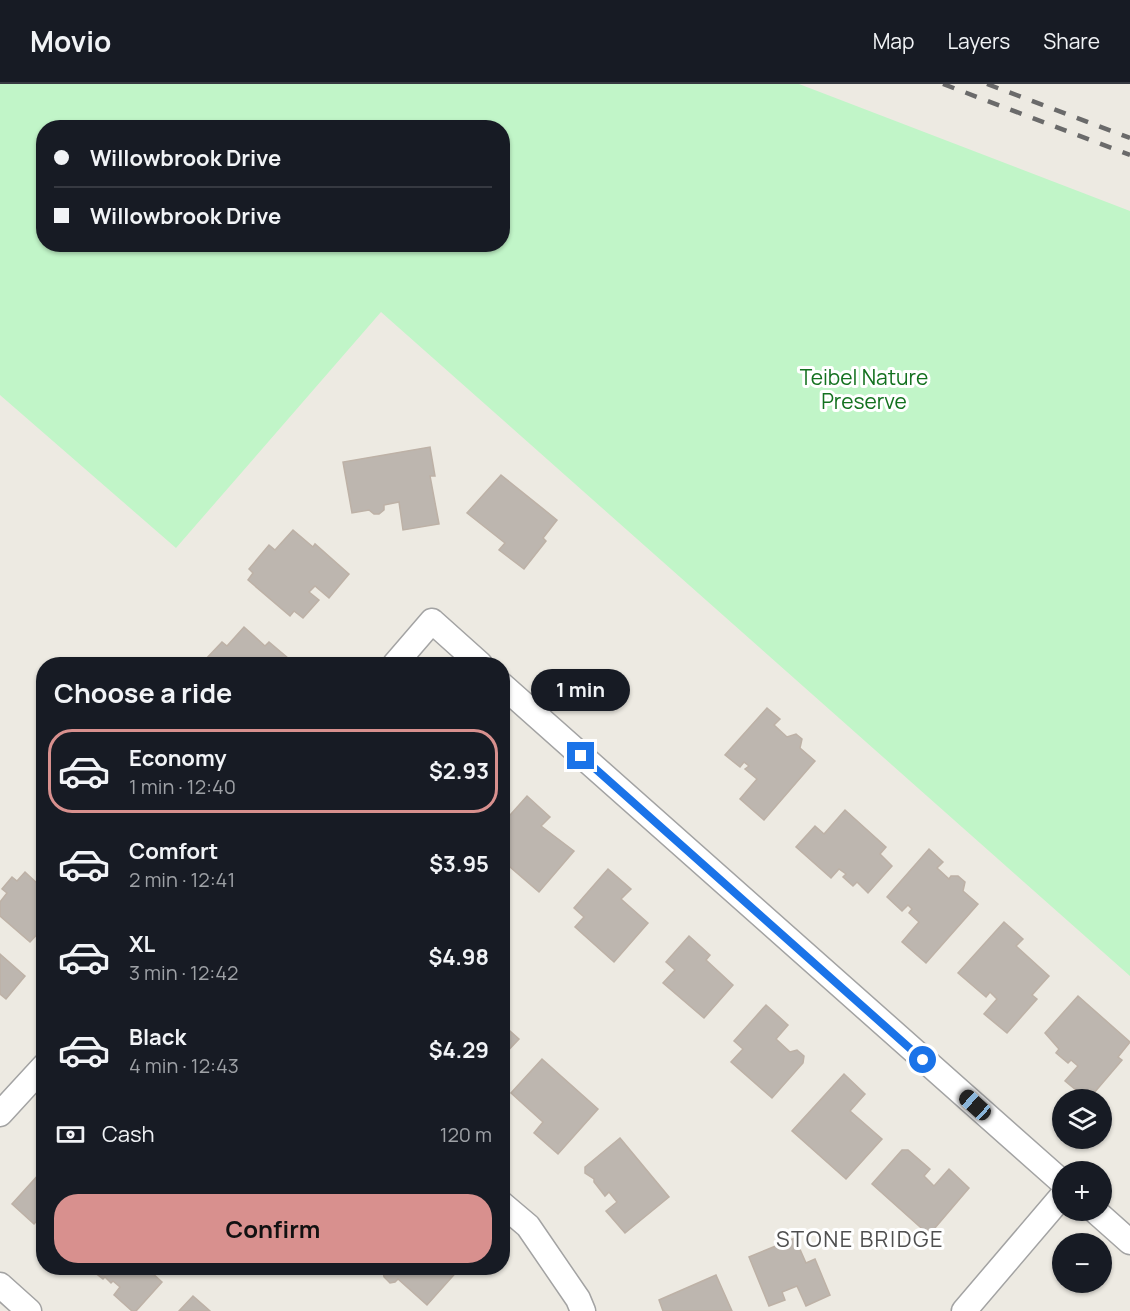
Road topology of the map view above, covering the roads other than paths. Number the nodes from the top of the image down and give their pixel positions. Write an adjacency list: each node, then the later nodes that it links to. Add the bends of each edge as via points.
1 (400, 657): 2 (street, via 432,621)
2 (472, 657)
3 (510, 692): 6 (street)
4 (36, 1075): 5 (street)
5 (0, 1114)
6 (1052, 1173)
7 (1052, 1208): 14 (street)
8 (510, 1211): 13 (street, via 528,1226)
9 (1106, 1221): 10 (street)
10 (1130, 1242)
11 (0, 1285): 12 (street)
12 (29, 1311)
13 (583, 1311)
14 (964, 1311)

